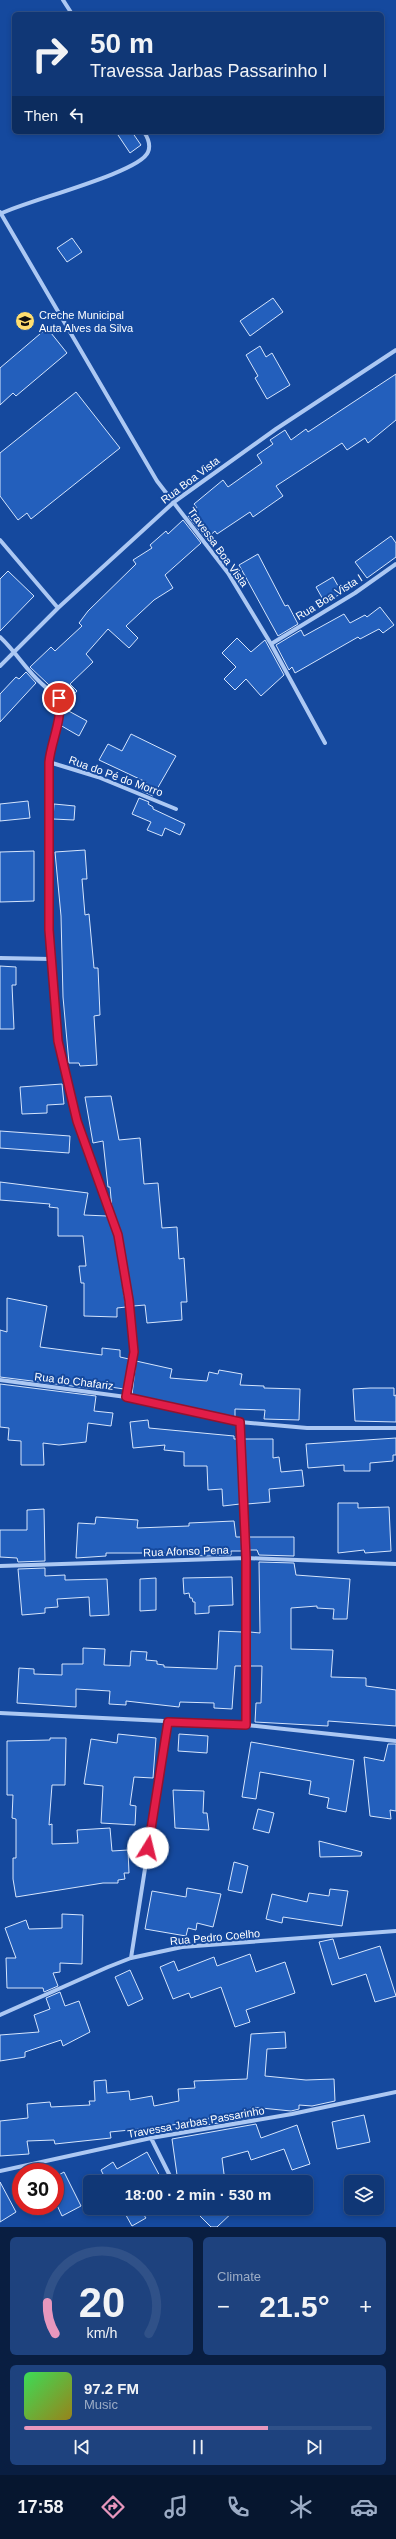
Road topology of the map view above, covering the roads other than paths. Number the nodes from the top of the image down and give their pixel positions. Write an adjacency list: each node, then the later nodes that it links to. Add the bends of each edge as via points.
1 (63, 0): 2 (street)
2 (71, 12)
3 (145, 134): 4 (street, via 149,139 148,152 140,162)
4 (0, 213): 6 (street, Travessa Boa Vista, via 141,455)
5 (396, 350): 6 (street, Rua Boa Vista, via 276,429)
6 (174, 502): 9 (street, Rua Boa Vista); 11 (street, Travessa Boa Vista, via 228,573)
7 (0, 540): 9 (street)
8 (396, 564): 11 (street, Rua Boa Vista I, via 355,593)
9 (58, 608): 12 (street, Rua Boa Vista)
10 (0, 637): 12 (street)
11 (271, 644): 14 (street, Travessa Boa Vista)
12 (15, 651): 13 (street, Rua Boa Vista); 15 (street, via 32,674 59,698 59,713)
13 (0, 666)
14 (325, 743)
15 (49, 762): 16 (street, Rua do Pé do Morro, via 112,782); 18 (street, via 48,872)
16 (176, 809)
17 (0, 958): 18 (street)
18 (51, 959): 20 (street, via 58,1041 77,1121 118,1235 128,1293 134,1352)
19 (0, 1380): 20 (street, Rua do Chafariz)
20 (126, 1397): 21 (street, Rua do Chafariz)
21 (240, 1422): 22 (street, Rua do Chafariz, via 307,1428); 23 (street)
22 (396, 1428)
23 (246, 1558): 24 (street, Rua Afonso Pena); 25 (street, Rua Afonso Pena); 28 (street)
24 (396, 1564)
25 (0, 1566)
26 (0, 1713): 27 (street)
27 (168, 1722): 28 (street); 31 (street)
28 (246, 1725): 29 (street)
29 (396, 1741)
30 (396, 1931): 31 (street, Rua Pedro Coelho, via 182,1947)
31 (131, 1958): 32 (street, Rua Pedro Coelho)
32 (0, 2015)
33 (396, 2092): 34 (street, Travessa Jarbas Passarinho, via 292,2114)
34 (151, 2138): 35 (street, Travessa Jarbas Passarinho); 36 (street)
35 (0, 2170)
36 (170, 2175)

